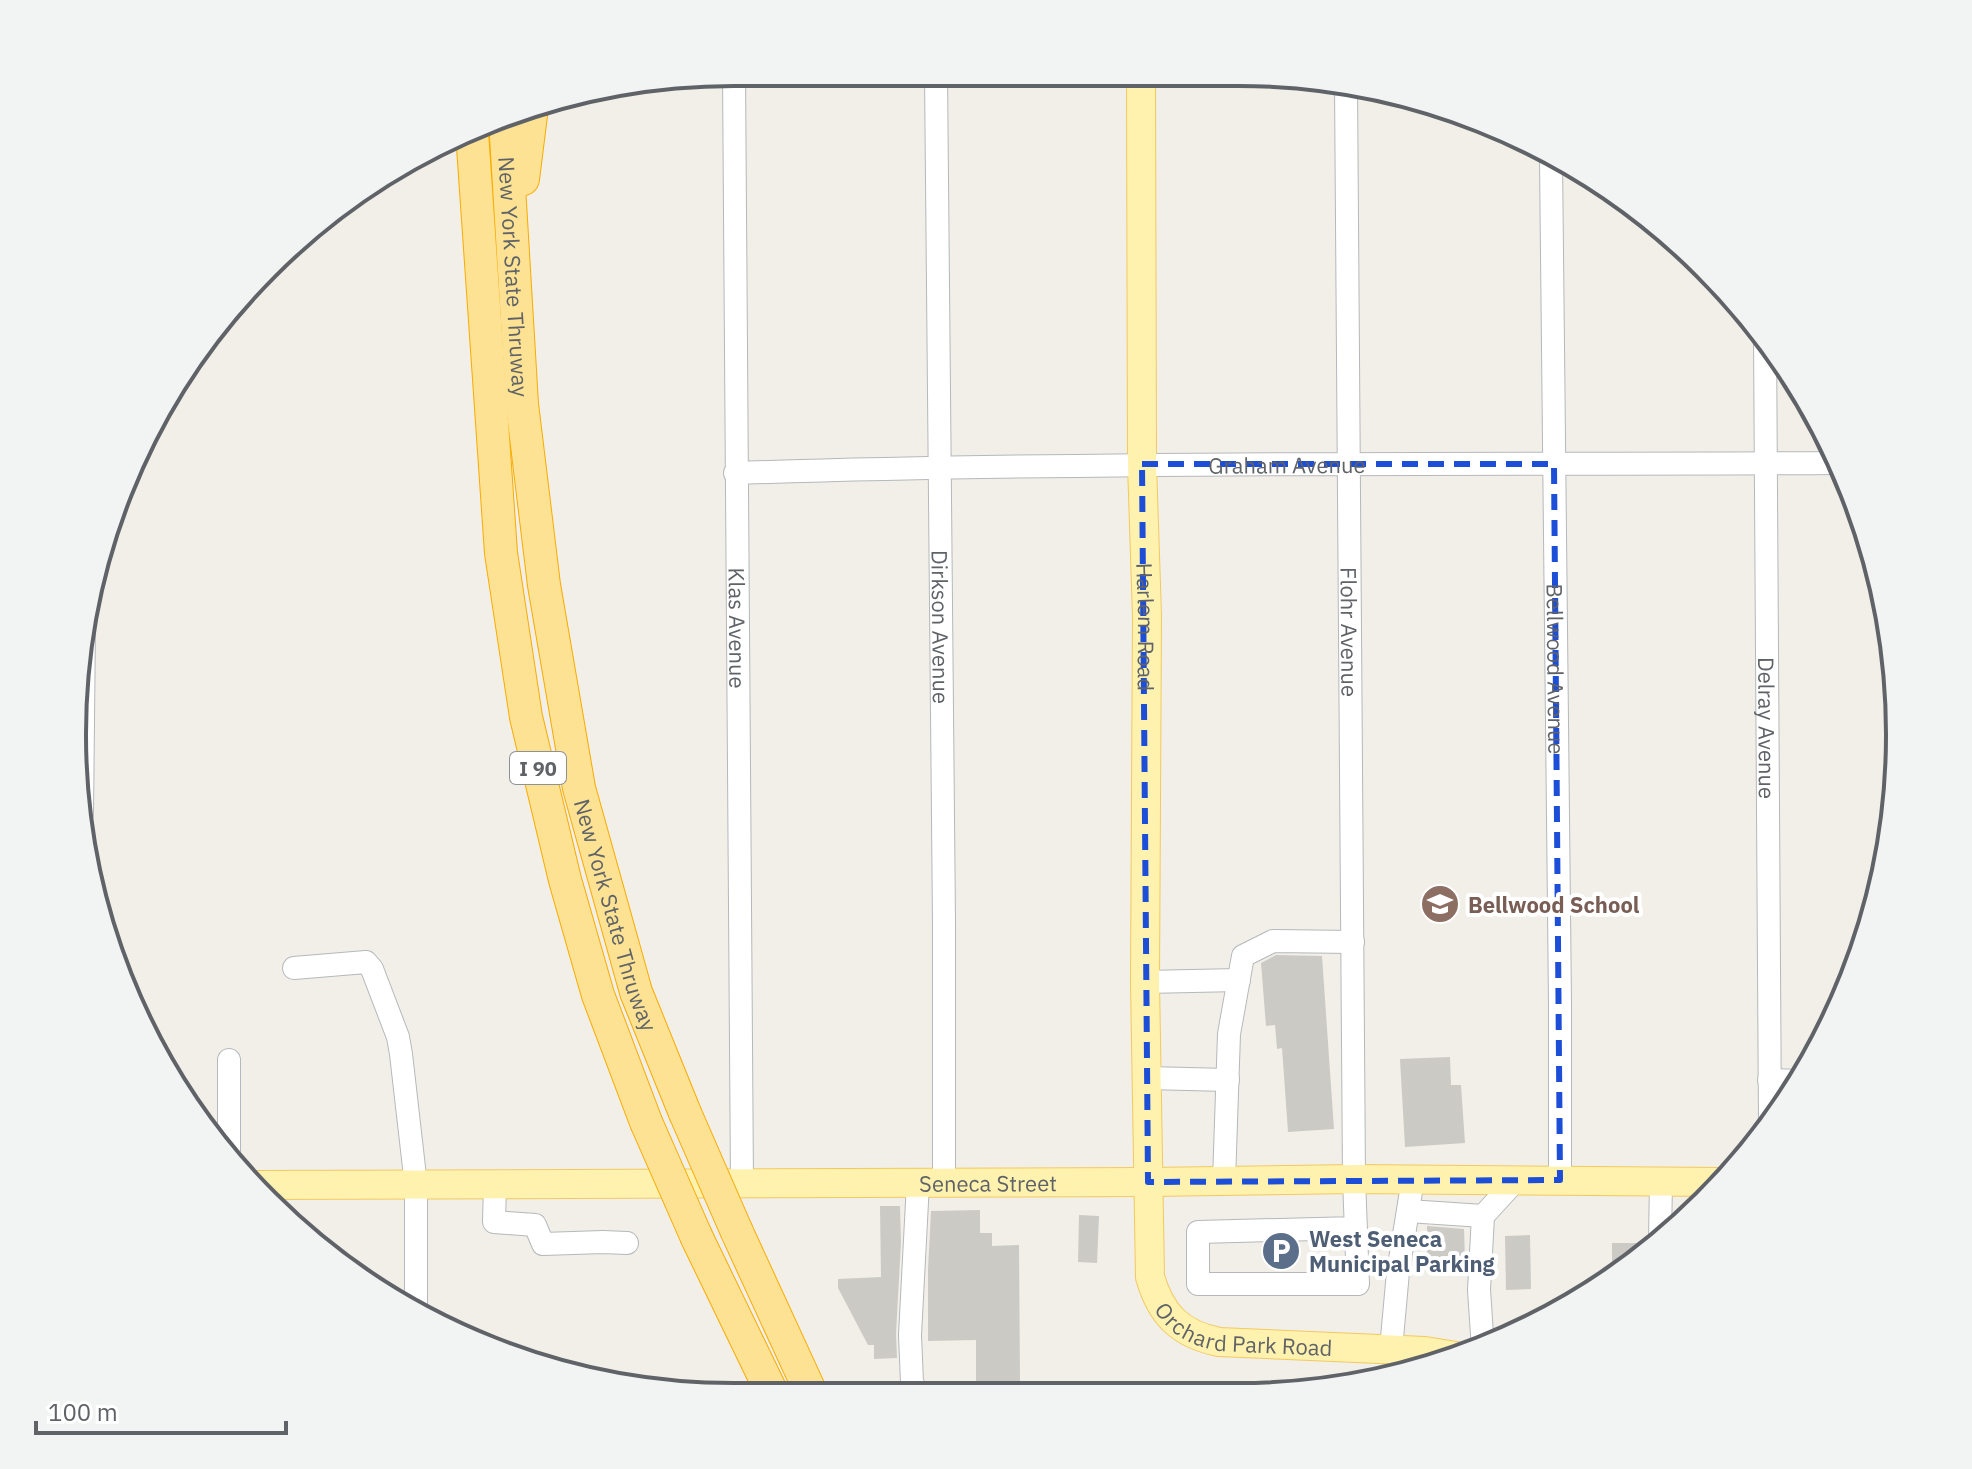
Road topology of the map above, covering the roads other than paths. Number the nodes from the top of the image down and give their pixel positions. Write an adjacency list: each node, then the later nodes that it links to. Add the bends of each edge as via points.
1 (734, 86): 17 (street, Klas Avenue)
2 (936, 86): 16 (street, Dirkson Avenue)
3 (1141, 86): 13 (main road, Harlem Road)
4 (1346, 95): 15 (street, Flohr Avenue)
5 (530, 119): 9 (highway)
6 (505, 128): 9 (highway, New York State Thruway / I 90)
7 (473, 141): 51 (highway, New York State Thruway / I 90, bridge, via 501,553 526,717 598,995 646,1122)
8 (1551, 167): 14 (street, Bellwood Avenue)
9 (512, 257): 52 (highway, New York State Thruway / I 90, bridge, via 522,404 544,585 579,788 636,992)
10 (1765, 358): 11 (street, Delray Avenue)
11 (1765, 463): 12 (street, Graham Avenue); 14 (street, Graham Avenue); 25 (street, Delray Avenue)
12 (1826, 463)
13 (1142, 464): 15 (street, Graham Avenue); 16 (street, Graham Avenue); 21 (main road, Harlem Road, via 1147,616)
14 (1554, 464): 15 (street, Graham Avenue); 32 (street, Bellwood Avenue)
15 (1348, 465): 18 (street, Flohr Avenue)
16 (940, 466): 17 (street, Graham Avenue); 37 (street, Dirkson Avenue, via 944,924)
17 (735, 473): 38 (street, Klas Avenue)
18 (1353, 942): 20 (street, via 1273,941 1243,956); 29 (street, Flohr Avenue)
19 (294, 968): 40 (street, via 366,962 372,969 398,1037)
20 (1239, 980): 21 (street); 24 (street, via 1229,1034)
21 (1145, 982): 23 (main road, Harlem Road)
22 (229, 1060): 28 (street)
23 (1147, 1078): 24 (street); 35 (main road, Harlem Road)
24 (1228, 1080): 33 (street)
25 (1769, 1080): 26 (street); 27 (street, Delray Avenue)
26 (1786, 1081)
27 (1770, 1105)
28 (229, 1140)
29 (1354, 1179): 30 (main road, Seneca Street); 33 (main road, Seneca Street); 45 (street, Flohr Avenue)
30 (1413, 1179): 31 (main road, Seneca Street); 42 (street)
31 (1516, 1180): 32 (main road, Seneca Street); 43 (street)
32 (1560, 1180): 34 (main road, Seneca Street)
33 (1224, 1181): 35 (main road, Seneca Street)
34 (1661, 1181): 36 (main road, Seneca Street); 44 (street)
35 (1148, 1182): 37 (main road, Seneca Street); 49 (main road, Orchard Park Road, via 1150,1277 1163,1310 1175,1323 1219,1342)
36 (1707, 1182)
37 (931, 1183): 38 (main road, Seneca Street); 53 (street, Dirkson Avenue, via 910,1335)
38 (742, 1184): 41 (main road, Seneca Street)
39 (269, 1185): 40 (main road, Seneca Street)
40 (416, 1185): 41 (main road, Seneca Street); 47 (street)
41 (495, 1185): 46 (street, via 494,1222 535,1225 543,1244)
42 (1408, 1211): 43 (street); 49 (street)
43 (1483, 1216): 48 (street)
44 (1660, 1226)
45 (1355, 1228): 45 (street, Flohr Avenue, via 1358,1284 1198,1284 1198,1232)
46 (627, 1243)
47 (416, 1299)
48 (1482, 1335)
49 (1391, 1349): 50 (main road, Orchard Park Road)
50 (1434, 1352)
51 (767, 1383)
52 (806, 1383)
53 (912, 1383)

